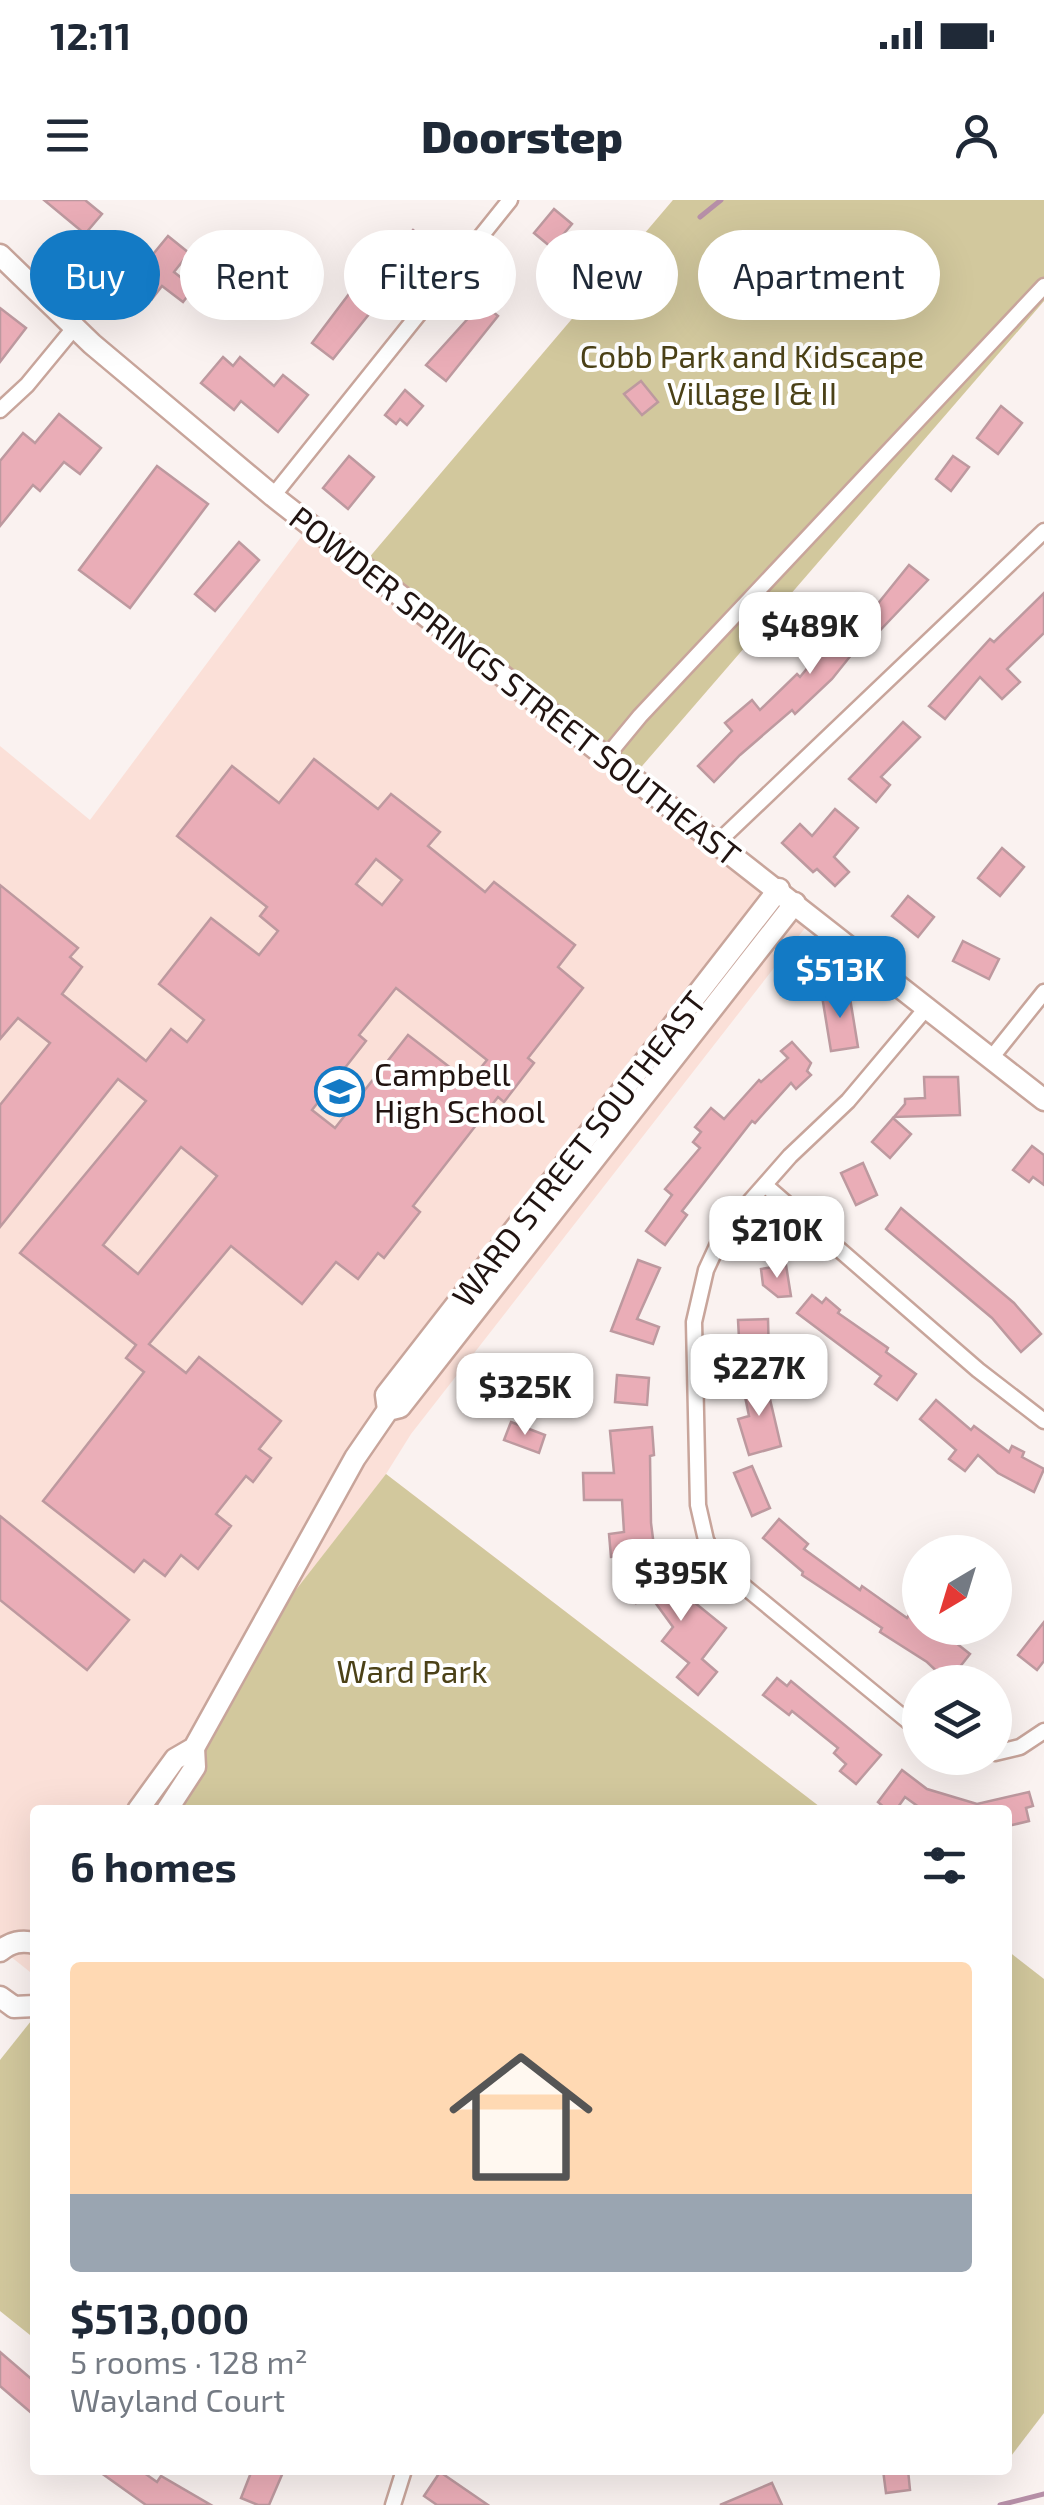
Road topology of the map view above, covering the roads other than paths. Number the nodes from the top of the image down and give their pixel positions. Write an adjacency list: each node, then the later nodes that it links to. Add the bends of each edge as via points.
1 (510, 200): 6 (street)
2 (0, 256): 4 (street, POWDER SPRINGS STREET SOUTHEAST)
3 (1044, 286): 8 (street)
4 (74, 328): 5 (street); 6 (street, POWDER SPRINGS STREET SOUTHEAST)
5 (0, 410)
6 (274, 496): 8 (street, POWDER SPRINGS STREET SOUTHEAST)
7 (1044, 531): 9 (street)
8 (607, 756): 9 (street, POWDER SPRINGS STREET SOUTHEAST)
9 (718, 842): 10 (street, POWDER SPRINGS STREET SOUTHEAST)
10 (787, 896): 12 (street, POWDER SPRINGS STREET SOUTHEAST); 19 (street, WARD STREET SOUTHEAST, via 386,1395 388,1410)
11 (1044, 992): 13 (street)
12 (928, 1006): 13 (street, POWDER SPRINGS STREET SOUTHEAST); 15 (street)
13 (992, 1057): 14 (street, POWDER SPRINGS STREET SOUTHEAST)
14 (1044, 1100)
15 (764, 1185): 16 (street); 17 (street, via 718,1244 698,1297 701,1524 724,1568)
16 (1044, 1421)
17 (902, 1716)
18 (1044, 1730): 20 (street)
19 (194, 1748): 21 (street, WARD STREET SOUTHEAST, via 175,1758); 22 (street, WARD STREET SOUTHEAST, via 195,1766)
20 (1012, 1750)
21 (142, 1805)
22 (169, 1805)
23 (0, 1997): 24 (street, via 14,2007)
24 (30, 2007)
25 (30, 2008): 26 (street)
26 (0, 2024)
27 (402, 2475): 28 (street)
28 (393, 2505)

